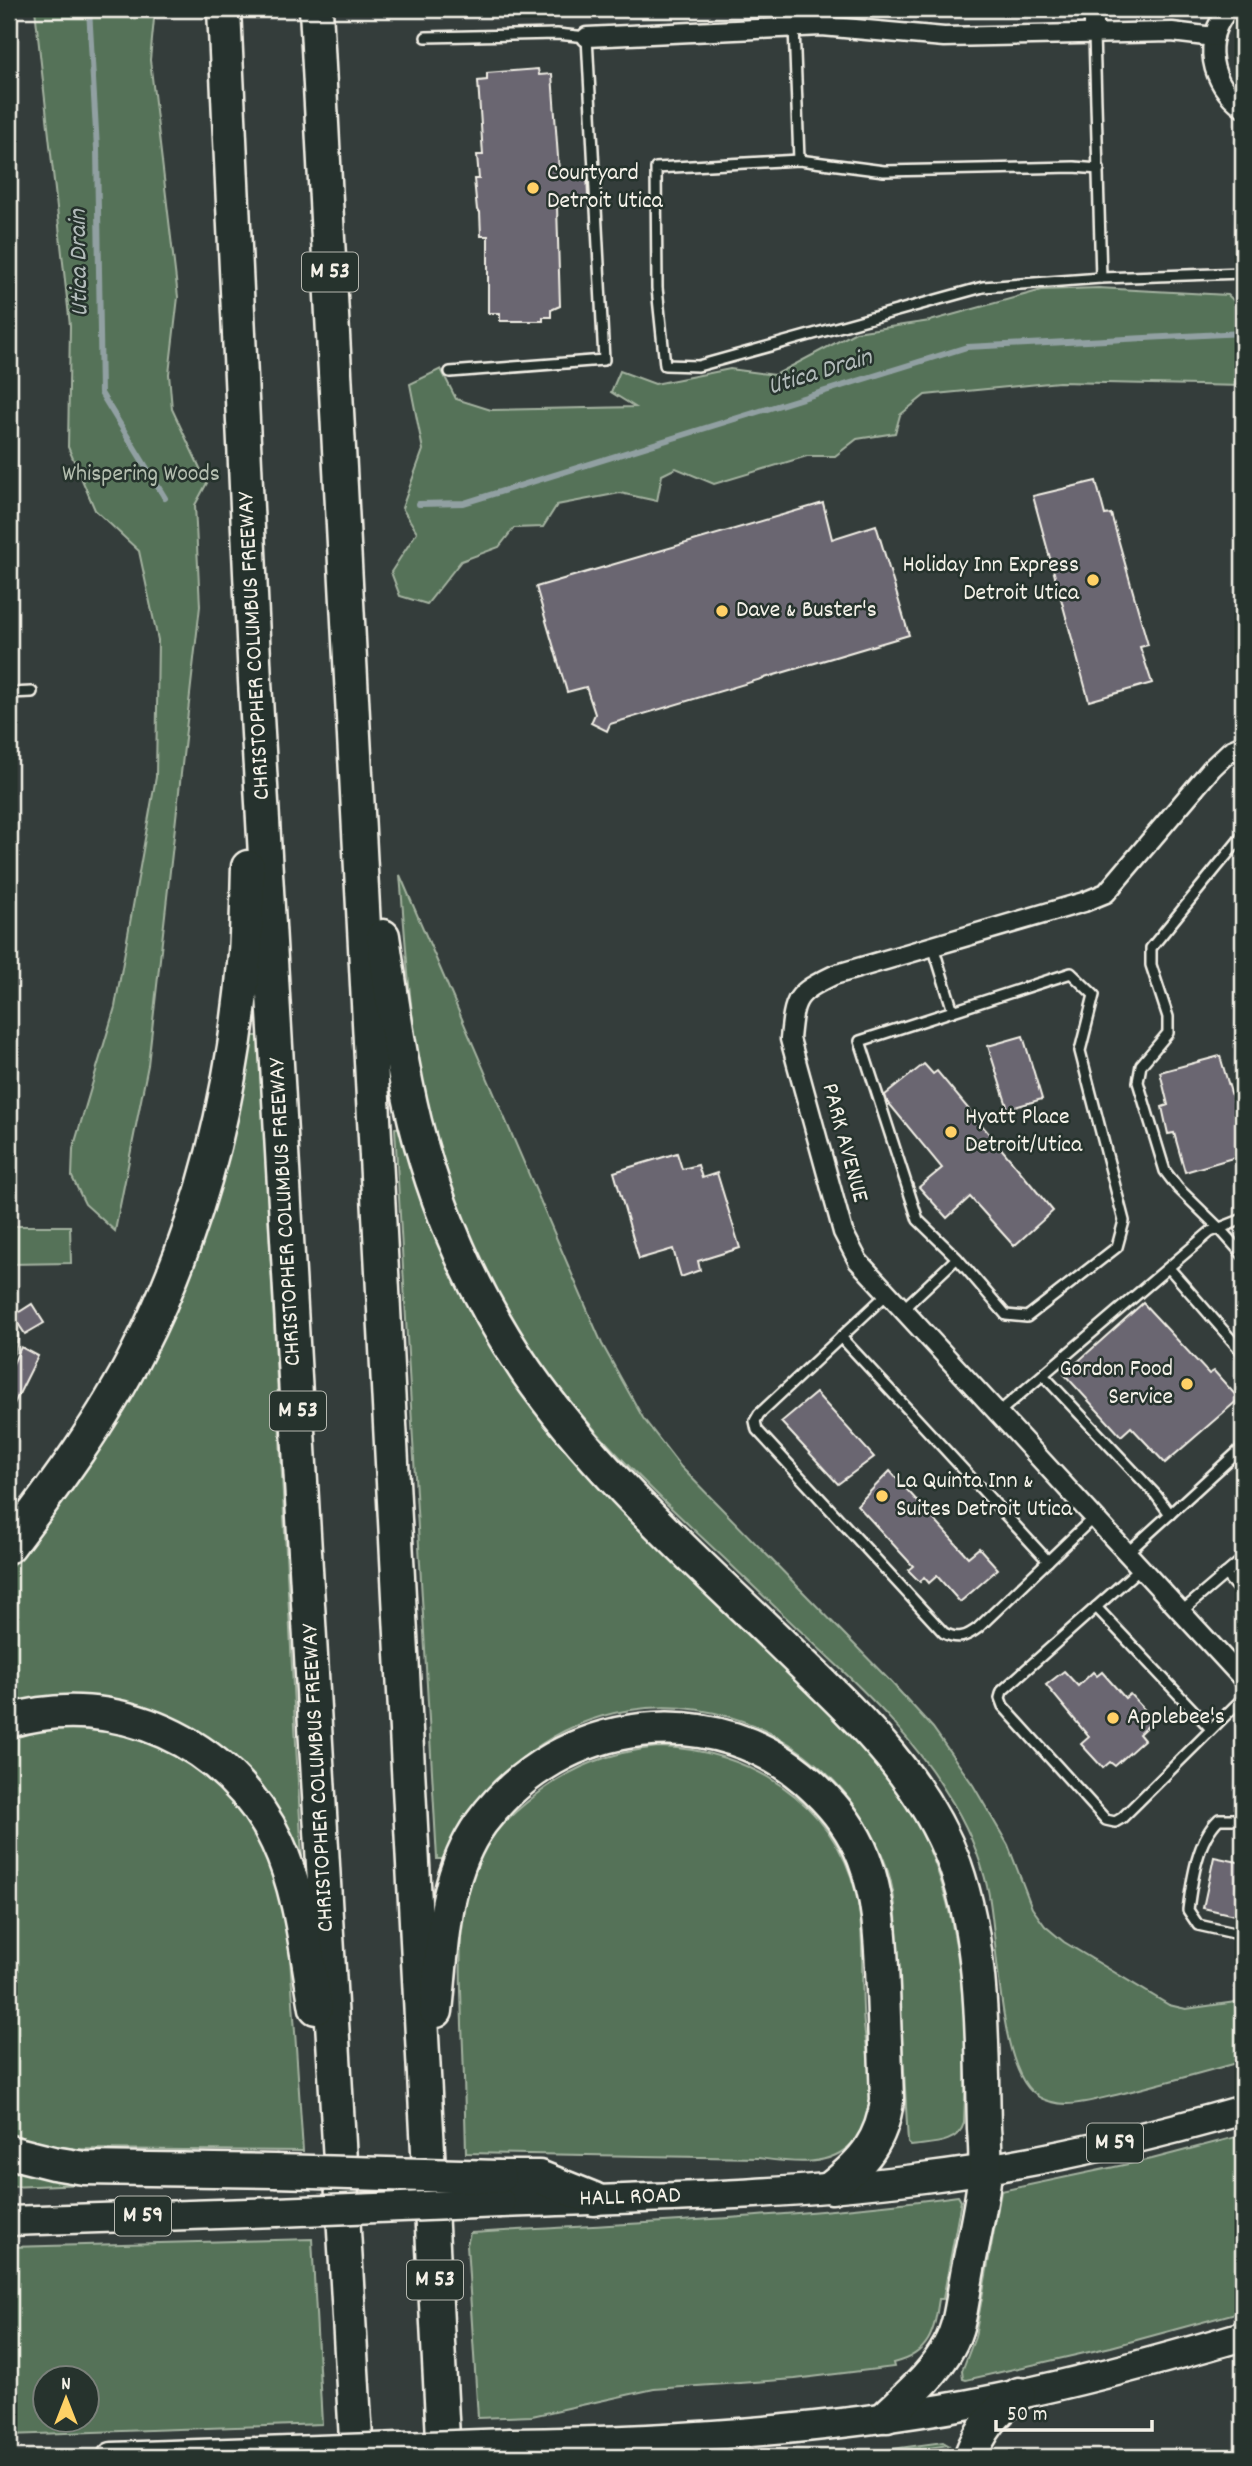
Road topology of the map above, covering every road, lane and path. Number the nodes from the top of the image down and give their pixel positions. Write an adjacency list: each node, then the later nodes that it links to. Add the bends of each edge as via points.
1 (224, 9): 16 (highway, CHRISTOPHER COLUMBUS FREEWAY / M 53)
2 (316, 9): 20 (highway, M 53)
3 (1094, 9): 6 (street)
4 (1229, 9): 9 (street)
5 (794, 17): 6 (street, via 944,37); 8 (street); 11 (lane)
6 (1094, 34): 9 (street, via 1172,32); 12 (lane)
7 (426, 37): 8 (lane)
8 (587, 37): 15 (lane, via 604,360)
9 (1214, 37): 10 (street, via 1217,76)
10 (1243, 107)
11 (799, 160): 12 (lane, via 884,171); 14 (lane, via 656,168 657,288 665,365 698,366 983,287)
12 (1099, 169): 14 (lane)
13 (1243, 273): 14 (lane)
14 (1101, 278)
15 (450, 372)
16 (255, 681): 40 (highway, via 245,953 227,1086 201,1192 172,1276 138,1352 95,1426); 57 (highway, CHRISTOPHER COLUMBUS FREEWAY / M 53)
17 (32, 692): 18 (lane)
18 (9, 693)
19 (1243, 744): 22 (street, PARK AVENUE, via 1212,768 1106,893)
20 (356, 769): 55 (highway, M 53); 59 (highway, via 415,1124 440,1204 468,1271 506,1339 571,1430 654,1519 869,1729 933,1813 956,1869 974,1944)
21 (1243, 835): 25 (lane, via 1151,948 1168,1034 1141,1065 1138,1082 1165,1171)
22 (933, 946): 23 (lane); 29 (street, PARK AVENUE, via 834,975 808,988 793,1006 790,1039 843,1233 858,1261)
23 (953, 1011): 27 (lane, via 860,1041 918,1220); 27 (lane, via 1070,973 1094,995 1080,1051 1124,1222 1117,1247 1027,1317 1006,1315)
24 (1243, 1219): 25 (lane)
25 (1219, 1228): 26 (lane); 28 (lane)
26 (1243, 1255)
27 (957, 1258): 30 (lane)
28 (1169, 1268): 34 (lane); 35 (lane)
29 (888, 1293): 30 (street, PARK AVENUE); 32 (lane)
30 (902, 1309): 36 (street, PARK AVENUE)
31 (9, 1331): 33 (lane)
32 (841, 1337): 43 (lane); 43 (lane, via 759,1413 757,1430 934,1623 954,1638 966,1637)
33 (9, 1350)
34 (1243, 1353)
35 (1043, 1375): 36 (lane); 38 (lane)
36 (998, 1413): 39 (street, PARK AVENUE)
37 (1243, 1447): 38 (lane)
38 (1170, 1514): 41 (lane)
39 (1094, 1517): 41 (street, PARK AVENUE); 43 (lane)
40 (9, 1546)
41 (1127, 1553): 44 (street, PARK AVENUE)
42 (1243, 1559): 45 (lane)
43 (1048, 1561)
44 (1140, 1568): 47 (lane); 48 (street, PARK AVENUE)
45 (1225, 1574): 46 (lane); 48 (lane)
46 (1243, 1595)
47 (1096, 1607): 52 (lane); 52 (lane, via 1002,1691 1000,1698 1106,1820 1122,1818)
48 (1181, 1612): 49 (street, PARK AVENUE)
49 (1243, 1679)
50 (1243, 1698): 52 (lane)
51 (9, 1721): 57 (highway, via 76,1711 137,1720 213,1760 253,1803 277,1842 295,1895)
52 (1211, 1730)
53 (1243, 1819): 54 (lane, via 1219,1819 1208,1830 1188,1910 1198,1925)
54 (1243, 1935)
55 (425, 2103): 60 (highway, via 451,1888 468,1843 482,1823 541,1766 594,1741 655,1728 713,1732 775,1756 811,1783 848,1826 874,1889 882,1962 886,2108 869,2151); 69 (highway, M 53)
56 (1243, 2110): 59 (highway, HALL ROAD / M 59, via 1143,2137)
57 (340, 2141): 68 (highway, CHRISTOPHER COLUMBUS FREEWAY / M 53)
58 (9, 2152): 61 (highway, bridge, via 83,2168 275,2171)
59 (985, 2169): 60 (highway, HALL ROAD / M 59); 66 (highway, via 953,2340 928,2377)
60 (832, 2187): 62 (highway, HALL ROAD / M 59)
61 (500, 2190): 62 (highway, via 539,2177); 63 (highway, M 59, bridge, via 277,2212)
62 (594, 2199)
63 (9, 2221)
64 (1243, 2336): 65 (highway)
65 (1019, 2394): 66 (highway); 70 (highway, via 987,2423)
66 (887, 2416): 67 (highway, bridge, via 693,2435)
67 (112, 2457)
68 (357, 2457)
69 (444, 2457)
70 (970, 2457)

